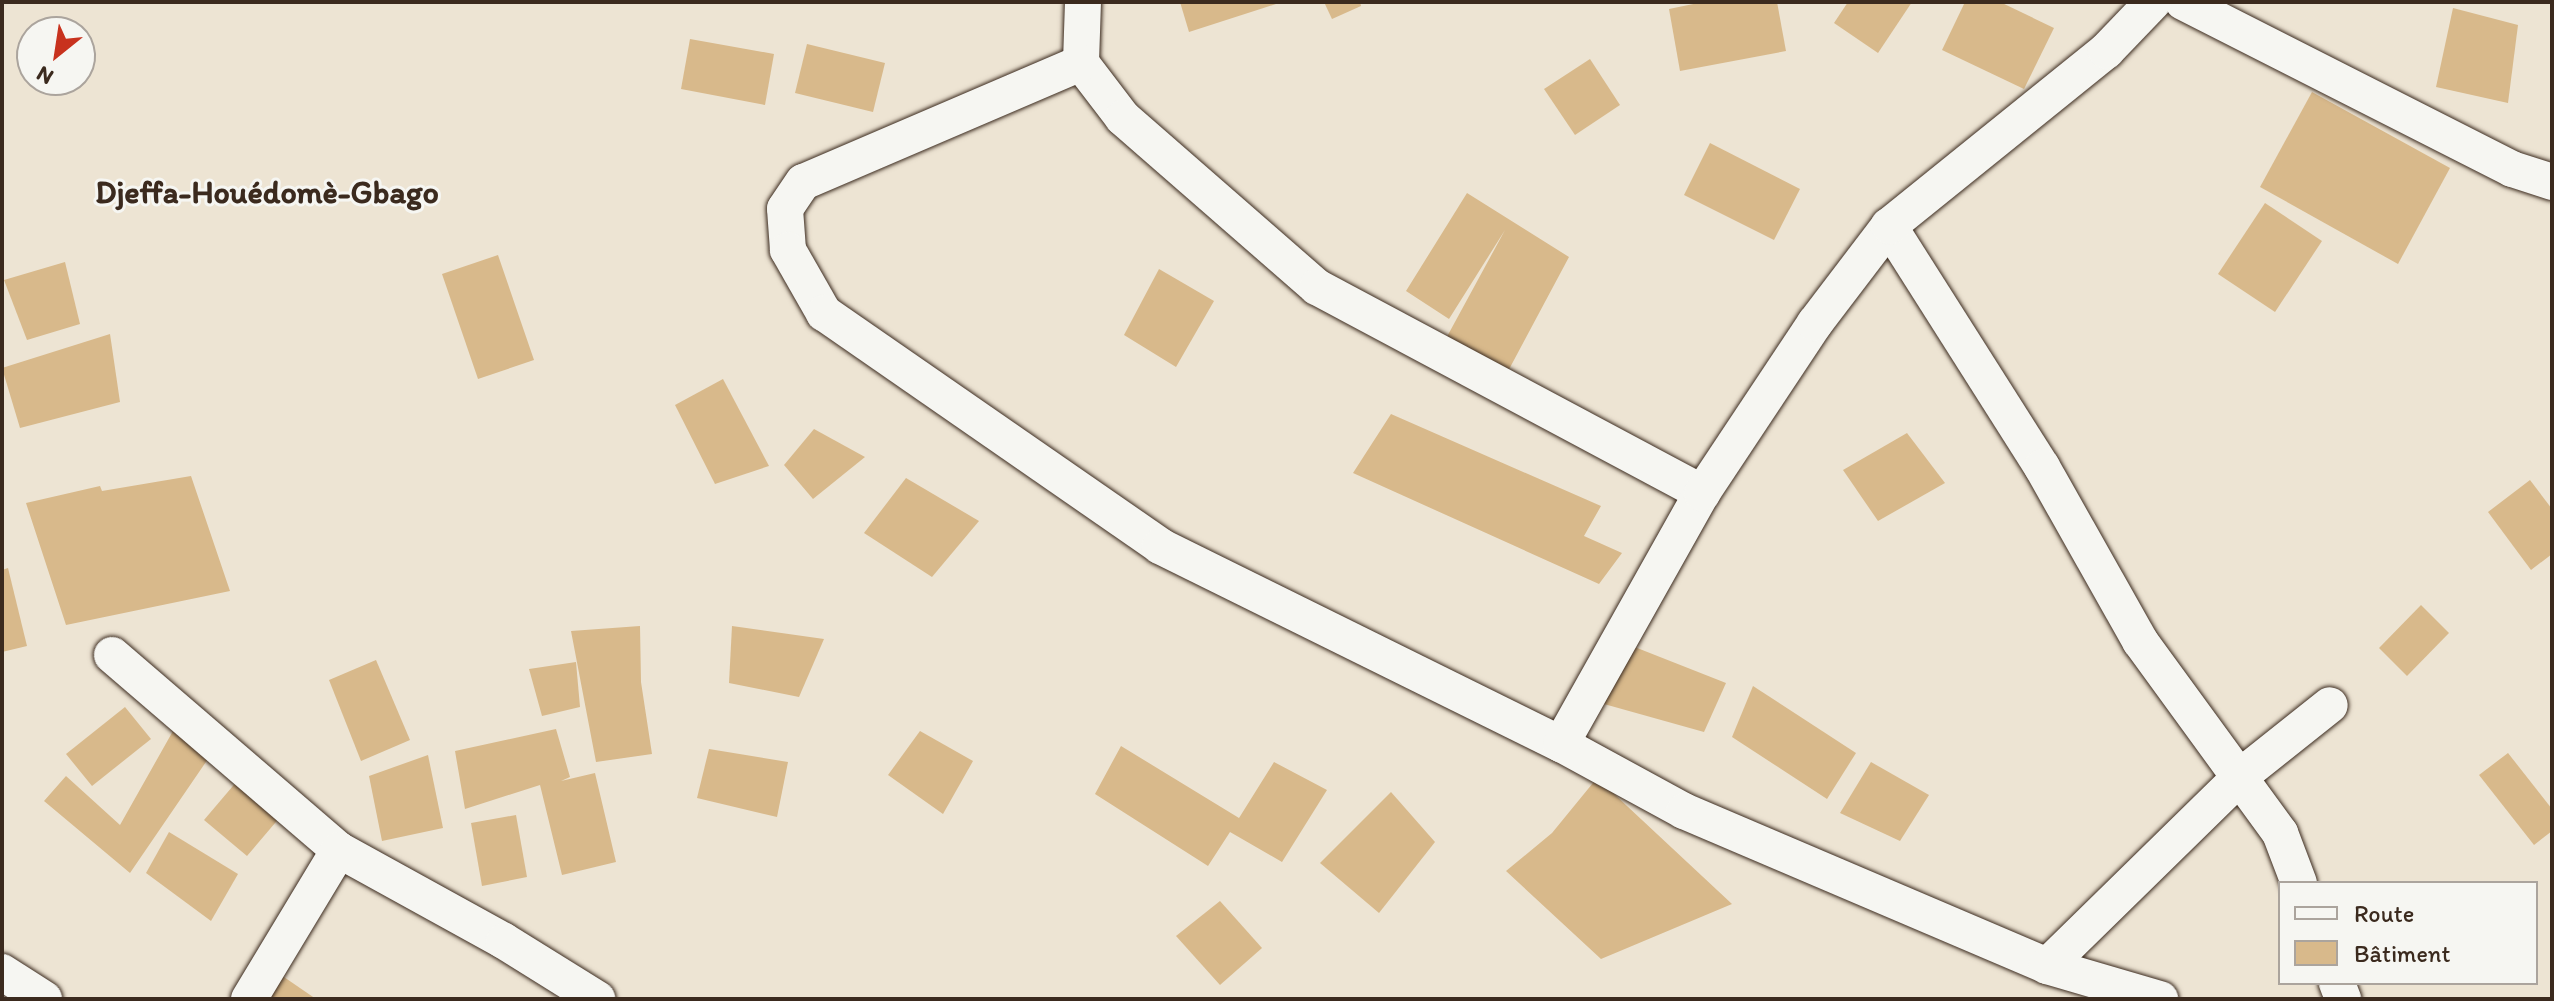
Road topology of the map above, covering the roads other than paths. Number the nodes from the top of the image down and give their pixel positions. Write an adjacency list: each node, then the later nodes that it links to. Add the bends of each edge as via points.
1 (1083, 2): 4 (street)
2 (2153, 2): 6 (street, via 2106,51)
3 (2183, 2): 5 (street, via 2499,162)
4 (1081, 63): 7 (street, via 1123,118 1317,287); 10 (street, via 803,182 785,209 788,250 824,313 1160,546)
5 (2552, 182)
6 (1889, 226): 7 (street, via 1815,323); 11 (street, via 2042,467 2140,641)
7 (1702, 493): 10 (street)
8 (112, 655): 12 (street)
9 (2330, 705): 11 (street)
10 (1561, 744): 14 (street, via 1699,818)
11 (2242, 775): 13 (street, via 2280,833); 14 (street)
12 (339, 850): 17 (street); 18 (street)
13 (2298, 881)
14 (2047, 966): 19 (street)
15 (2, 972): 16 (street)
16 (44, 999)
17 (249, 999)
18 (597, 999)
19 (2160, 999)

